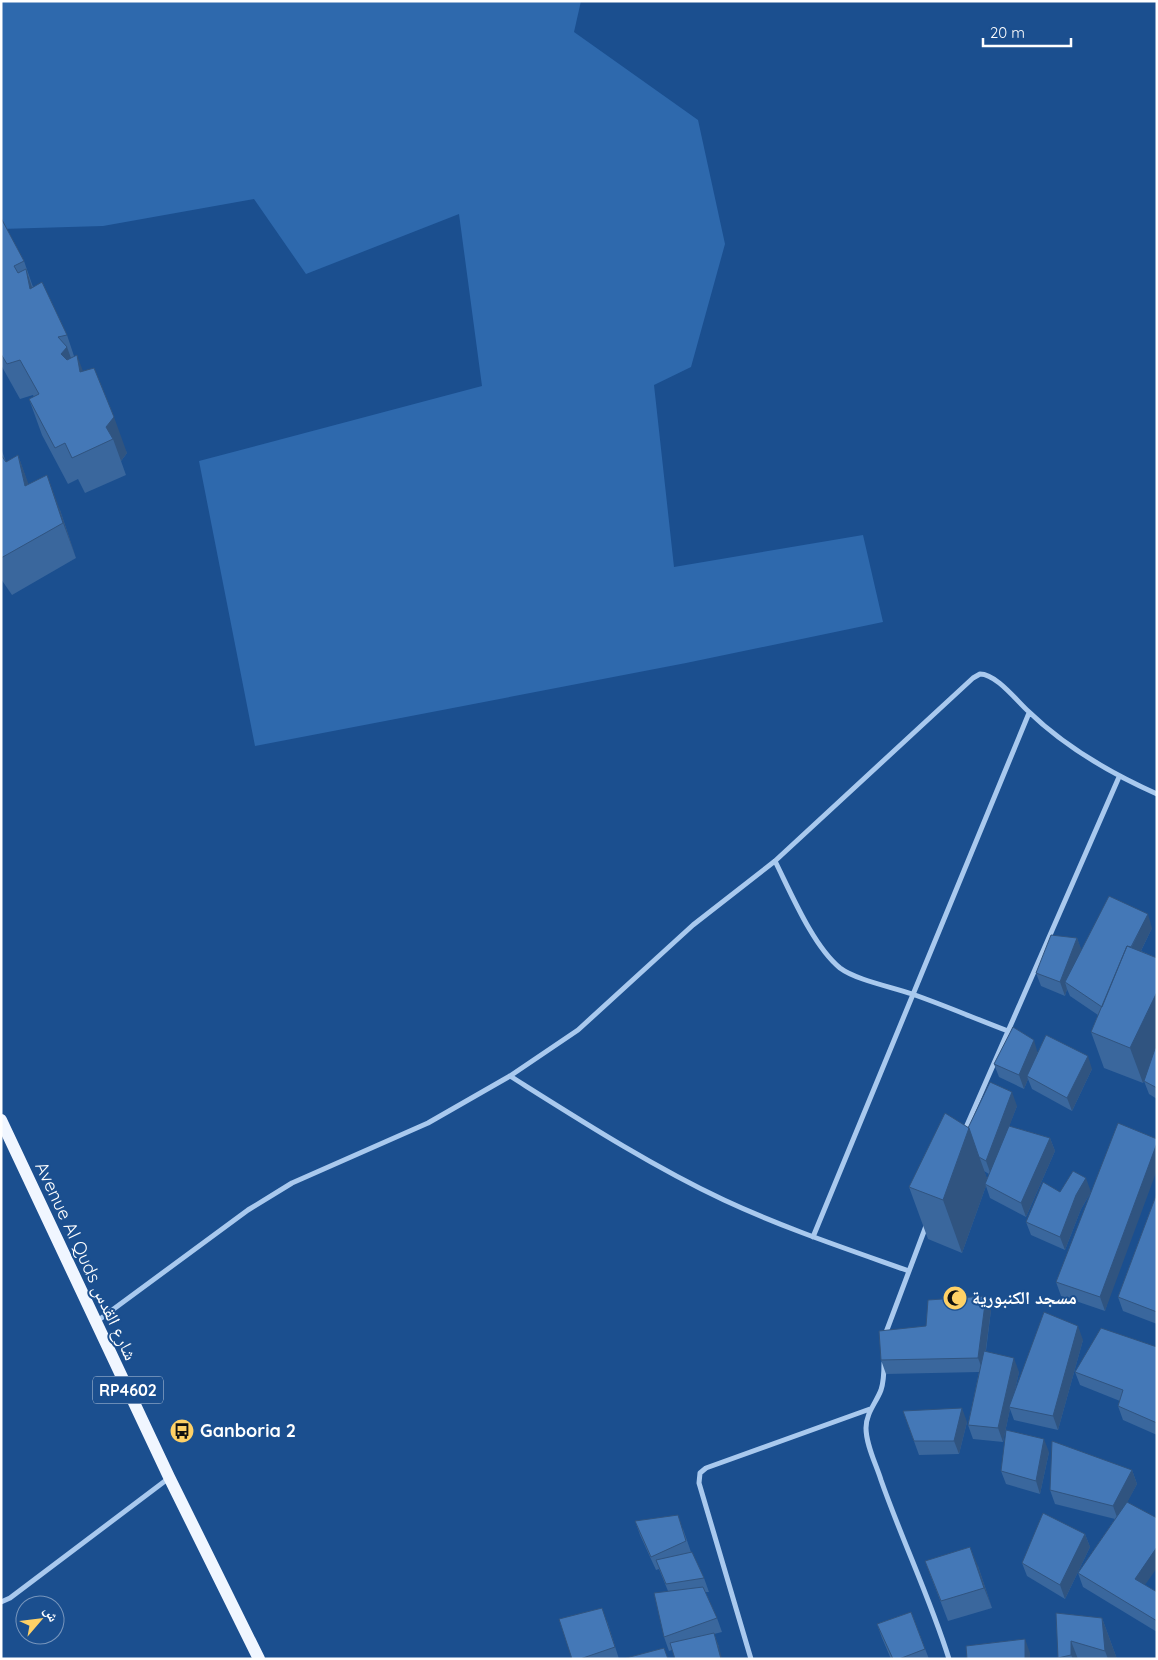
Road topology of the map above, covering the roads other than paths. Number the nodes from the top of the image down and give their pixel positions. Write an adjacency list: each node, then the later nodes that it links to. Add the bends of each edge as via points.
1 (1030, 713): 2 (street, via 1052,733); 4 (street, via 993,678 977,675); 5 (street)
2 (1118, 777): 3 (street); 6 (street)
3 (1157, 794)
4 (775, 861): 5 (street, via 815,937 841,969); 7 (street, via 693,925 578,1030)
5 (913, 994): 6 (street); 11 (street)
6 (1008, 1031): 9 (street)
7 (510, 1076): 11 (street, via 656,1164 724,1200); 13 (street, via 428,1122 292,1183 248,1210)
8 (1, 1120): 13 (main road, Avenue Al Quds شارع القدس / RP4602)
9 (960, 1140)
10 (929, 1219): 12 (street)
11 (813, 1237): 12 (street)
12 (909, 1270): 14 (street)
13 (96, 1322): 17 (main road, Avenue Al Quds شارع القدس / RP4602)
14 (884, 1342)
15 (884, 1356): 16 (street, via 883,1384)
16 (870, 1409): 20 (street, via 702,1469 700,1473 699,1483); 21 (street, via 866,1430 868,1443)
17 (169, 1477): 18 (street); 19 (main road, Avenue Al Quds شارع القدس / RP4602)
18 (1, 1602)
19 (259, 1659)
20 (751, 1659)
21 (949, 1659)

